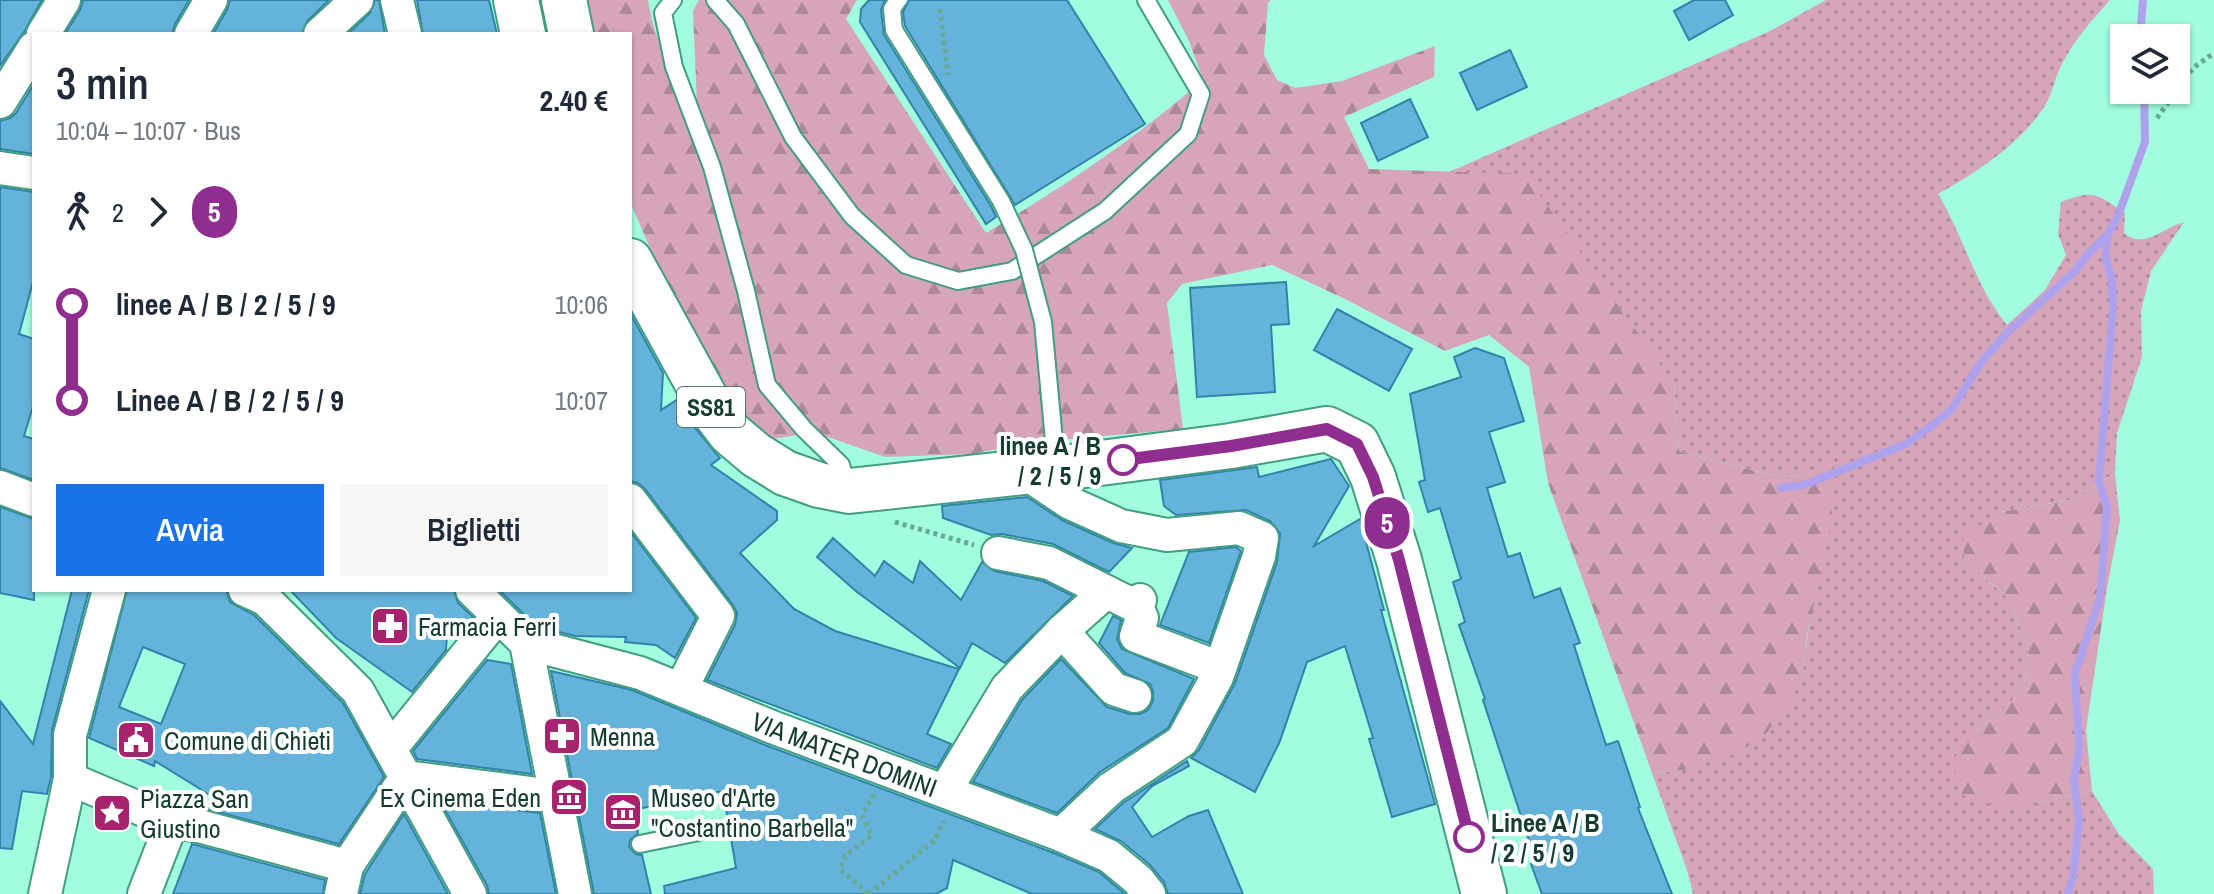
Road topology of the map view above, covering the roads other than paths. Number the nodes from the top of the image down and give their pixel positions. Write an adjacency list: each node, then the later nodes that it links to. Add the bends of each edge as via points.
1 (64, 0): 11 (street)
2 (211, 0): 12 (street)
3 (357, 0): 13 (street)
4 (397, 0): 14 (street)
5 (516, 0): 15 (main road)
6 (564, 0): 16 (main road)
7 (673, 0): 24 (lane, via 663,13 674,67 712,167 767,385)
8 (715, 0): 10 (lane, via 736,24 793,137 852,216 906,265 958,281 1012,271 1105,211 1188,134 1201,94)
9 (898, 0): 22 (lane, bridge, via 892,9 894,30 1001,201 1024,250 1043,322)
10 (1146, 0)
11 (44, 32)
12 (192, 32)
13 (322, 32)
14 (405, 32)
15 (523, 32)
16 (571, 32)
17 (32, 51): 18 (street)
18 (0, 102)
19 (0, 168): 20 (street)
20 (32, 173)
21 (632, 265): 24 (main road, SS81, via 730,433 785,473 819,485)
22 (1043, 461): 24 (main road, SS81); 35 (street, via 1070,503 1163,543 1239,528 1262,538); 53 (main road, SS81, via 1231,446 1327,429 1357,444 1399,560)
23 (0, 487): 25 (street)
24 (862, 489)
25 (32, 499)
26 (632, 503): 36 (street, via 718,616)
27 (998, 553): 31 (street, via 1049,563)
28 (108, 592): 40 (street, via 70,735)
29 (249, 592): 38 (street, via 265,599 358,691)
30 (474, 592): 32 (street)
31 (1106, 592): 33 (street); 35 (street, via 1139,603 1142,618 1136,636)
32 (498, 616): 34 (street); 38 (street)
33 (1062, 631): 37 (street, via 1114,689); 41 (street, via 1007,688)
34 (526, 643): 36 (street, VIA MATER DOMINI); 42 (street)
35 (1220, 668): 45 (street, via 1182,741 1111,788)
36 (681, 689): 41 (street, VIA MATER DOMINI)
37 (1135, 696)
38 (391, 748): 39 (street)
39 (406, 777): 42 (street); 47 (street); 50 (street)
40 (70, 779): 43 (street); 48 (street)
41 (950, 793): 45 (street, VIA MATER DOMINI)
42 (554, 796): 51 (street, via 572,857)
43 (186, 824): 47 (street); 49 (street)
44 (699, 832): 46 (lane)
45 (1061, 835): 52 (street, VIA MATER DOMINI, via 1109,856)
46 (640, 844)
47 (344, 880)
48 (45, 894)
49 (144, 894)
50 (470, 894)
51 (575, 894)
52 (1149, 894)
53 (1484, 894)

